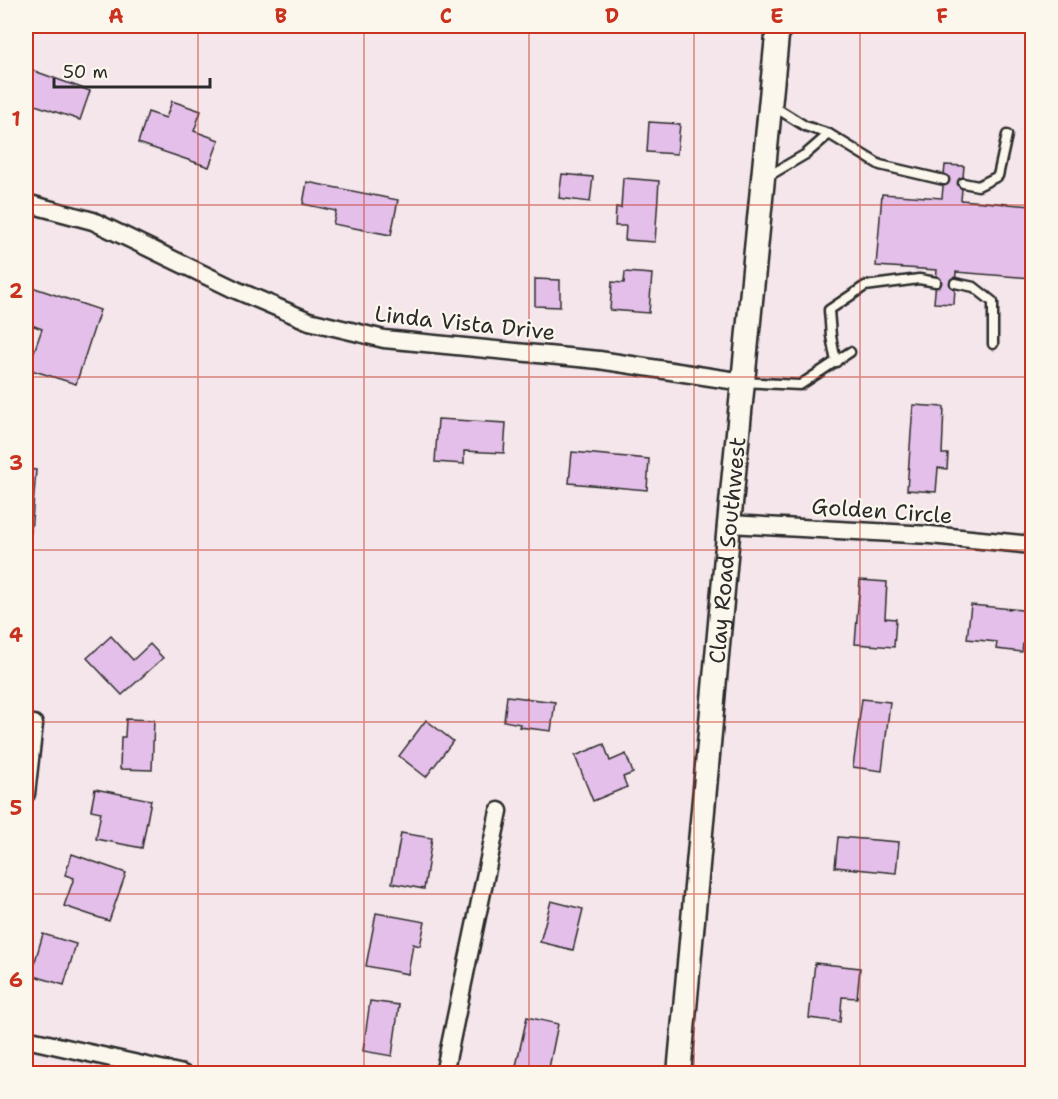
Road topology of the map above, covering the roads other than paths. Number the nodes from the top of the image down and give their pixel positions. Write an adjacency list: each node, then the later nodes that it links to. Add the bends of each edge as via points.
1 (778, 26): 2 (street, Clay Road Southwest)
2 (770, 104): 3 (lane, via 805,126); 5 (street, Clay Road Southwest)
3 (829, 134): 5 (lane, via 806,154); 6 (lane, via 880,165)
4 (1007, 135): 7 (lane, via 998,176 978,186)
5 (763, 180): 14 (street, Clay Road Southwest)
6 (944, 180)
7 (963, 183)
8 (26, 203): 14 (street, Linda Vista Drive, via 93,221 309,321 384,339 599,360)
9 (936, 282): 13 (lane, via 919,279 865,286 829,310)
10 (955, 284): 11 (lane, via 974,287 993,302)
11 (993, 344)
12 (850, 352): 13 (lane)
13 (836, 362): 14 (lane, via 800,385)
14 (743, 382): 15 (street, Clay Road Southwest)
15 (729, 524): 16 (street, Golden Circle); 23 (street, Clay Road Southwest)
16 (1032, 545)
17 (34, 724): 18 (street)
18 (26, 794)
19 (499, 811): 22 (street)
20 (26, 1039): 21 (street)
21 (183, 1074)
22 (444, 1074)
23 (679, 1074)

